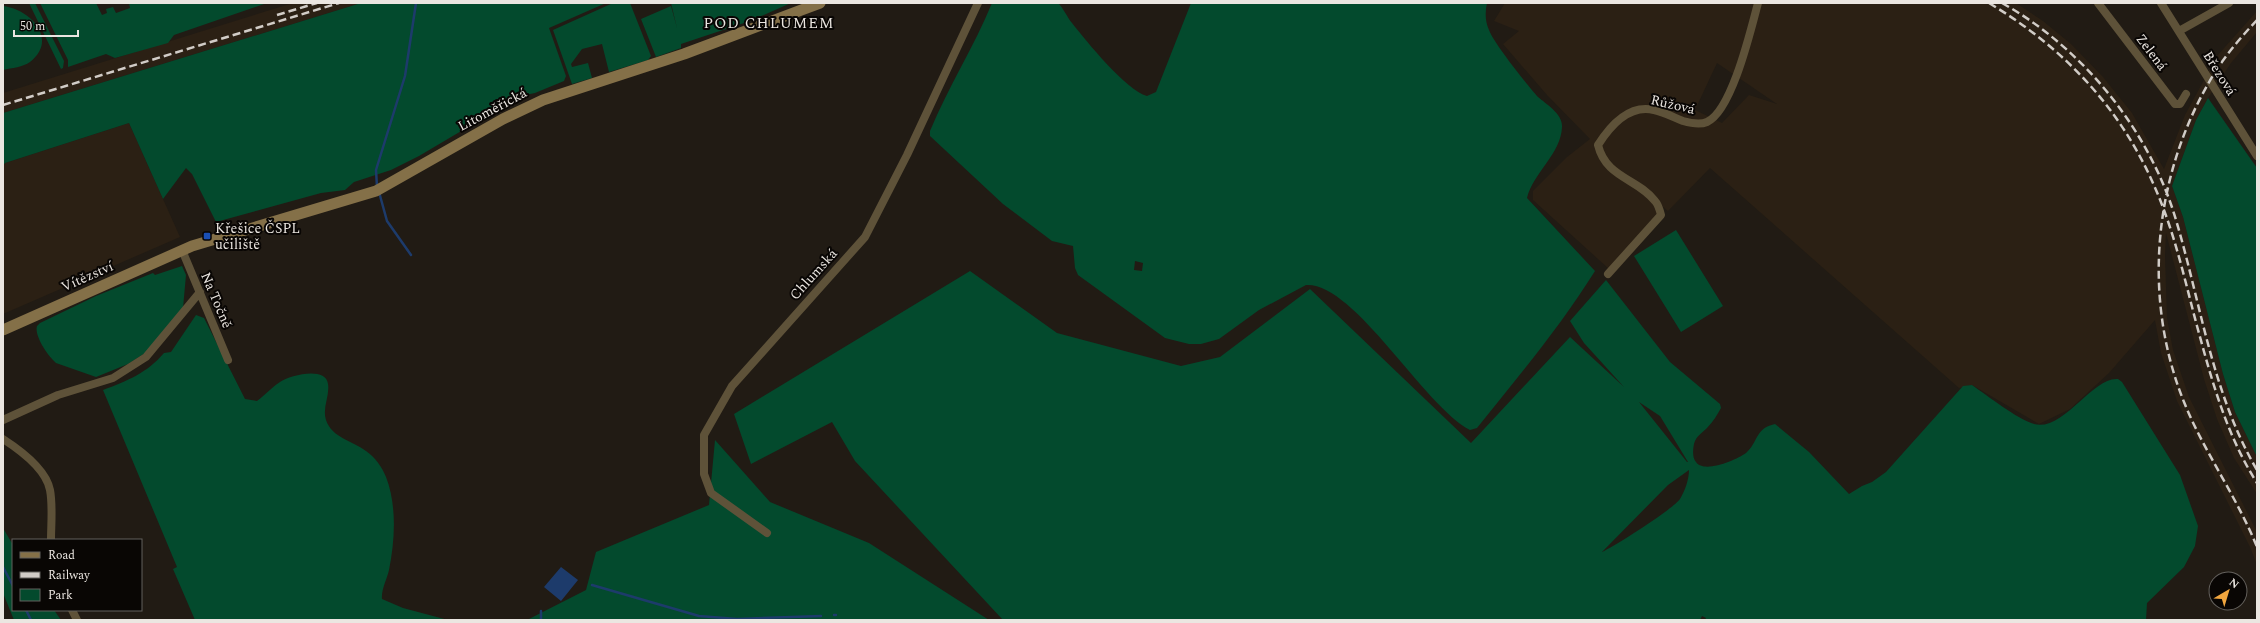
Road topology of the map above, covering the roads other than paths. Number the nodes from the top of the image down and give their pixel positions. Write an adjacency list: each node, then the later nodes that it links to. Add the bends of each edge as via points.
1 (820, 3): 10 (main road, Litoměřická, via 684,54 542,100 503,119 380,189)
2 (978, 3): 17 (street, Chlumská, via 865,238 732,386 704,435 704,474 711,493)
3 (1758, 3): 11 (street, Růžová, via 1738,76 1715,115 1706,122 1691,124 1653,110 1639,110 1627,114 1613,124 1598,145 1601,157 1617,174 1656,201 1661,215)
4 (2098, 3): 8 (street, Zelená, via 2175,104 2180,104)
5 (2161, 3): 7 (street, Březová)
6 (2230, 3): 7 (street)
7 (2179, 30): 9 (street, Březová)
8 (2186, 94)
9 (2257, 156)
10 (182, 250): 12 (street, Na Točně); 13 (main road, Vítězství)
11 (1608, 274)
12 (200, 292): 14 (street, Na Točně); 15 (street, via 146,357 113,378 58,395)
13 (3, 330)
14 (228, 360)
15 (3, 420)
16 (3, 439): 18 (street, via 25,452 47,481 50,491)
17 (767, 533)
18 (51, 539)
19 (72, 611): 20 (street)
20 (77, 620)

